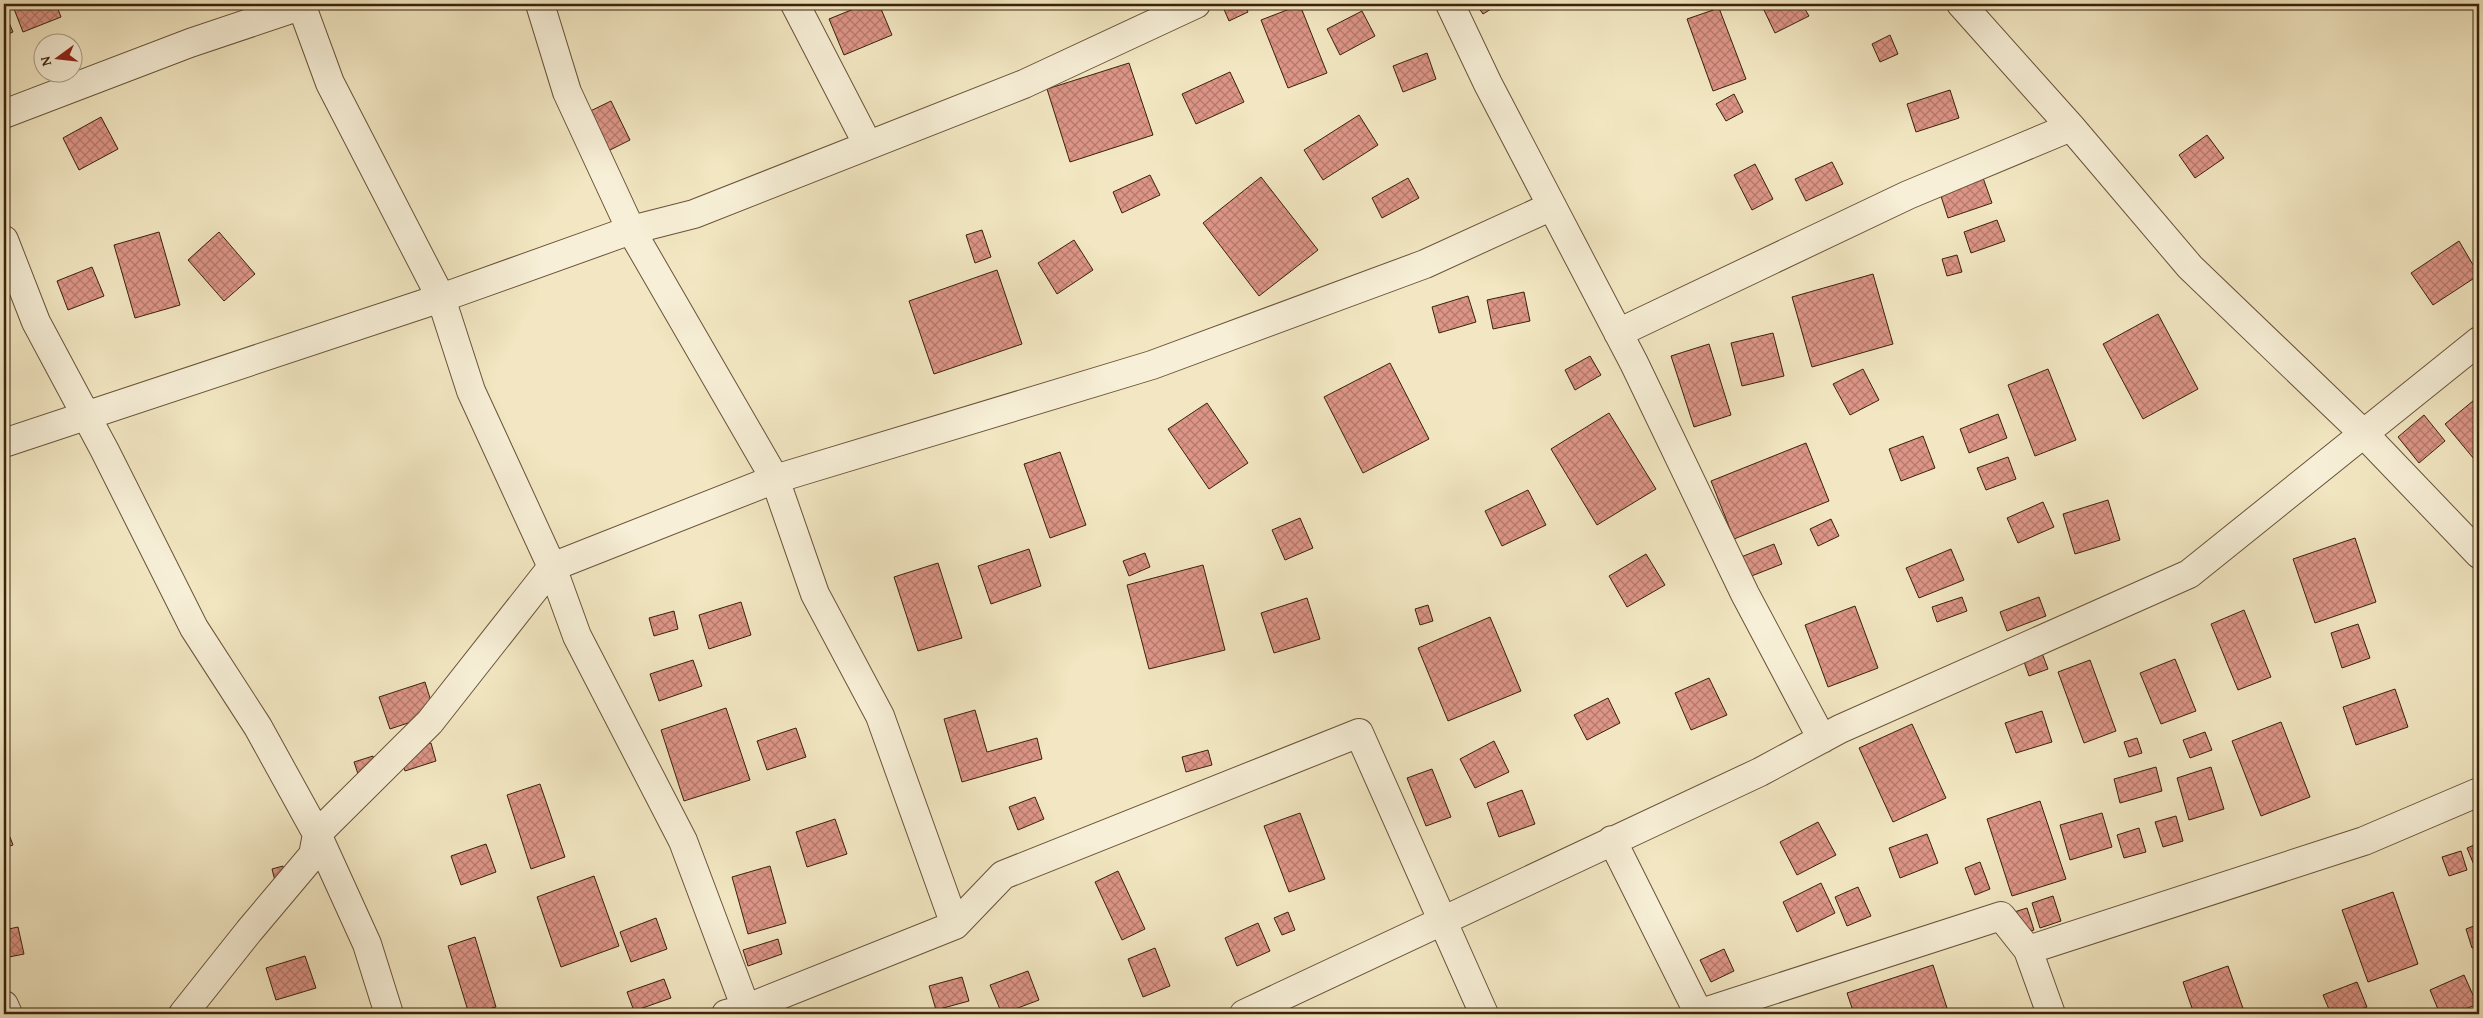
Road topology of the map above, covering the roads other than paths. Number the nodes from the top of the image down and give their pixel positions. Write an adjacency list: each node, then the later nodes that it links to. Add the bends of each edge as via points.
1 (303, 4): 7 (street); 13 (street, via 330,83)
2 (540, 4): 11 (street, via 568,92)
3 (795, 4): 9 (street)
4 (1196, 4): 9 (street, via 1024,84)
5 (1450, 4): 10 (street)
6 (1961, 4): 8 (street)
7 (4, 114)
8 (2072, 127): 14 (street, via 1908,195); 17 (street, via 2190,268)
9 (868, 145): 11 (street, via 694,214)
10 (1552, 206): 14 (street); 19 (street, via 1425,264 1152,365)
11 (631, 230): 13 (street); 19 (street)
12 (4, 240): 16 (street, via 36,322)
13 (441, 298): 16 (street); 21 (street, via 471,391)
14 (1618, 333): 22 (street, via 1745,594)
15 (2479, 341): 17 (street)
16 (86, 415): 18 (street); 24 (street, via 194,628 258,727)
17 (2363, 433): 20 (street); 22 (street, via 2189,574)
18 (4, 443)
19 (775, 479): 21 (street); 27 (street, via 815,594 880,716)
20 (2479, 554)
21 (552, 567): 24 (street, via 430,722); 30 (street, via 577,636 683,841)
22 (1822, 739): 25 (street, via 1760,772)
23 (2479, 792): 28 (street, via 2364,841)
24 (317, 834): 32 (street, via 314,855); 33 (street, via 367,944)
25 (1612, 840): 26 (street); 36 (street)
26 (1442, 919): 27 (street, via 1359,733 1002,875); 34 (street); 35 (street)
27 (955, 926): 30 (street)
28 (2028, 950): 36 (street, via 2001,916); 37 (street)
29 (4, 1004): 31 (street)
30 (740, 1013)
31 (8, 1014)
32 (183, 1014)
33 (389, 1014)
34 (1244, 1014)
35 (1484, 1014)
36 (1698, 1014)
37 (2051, 1014)

